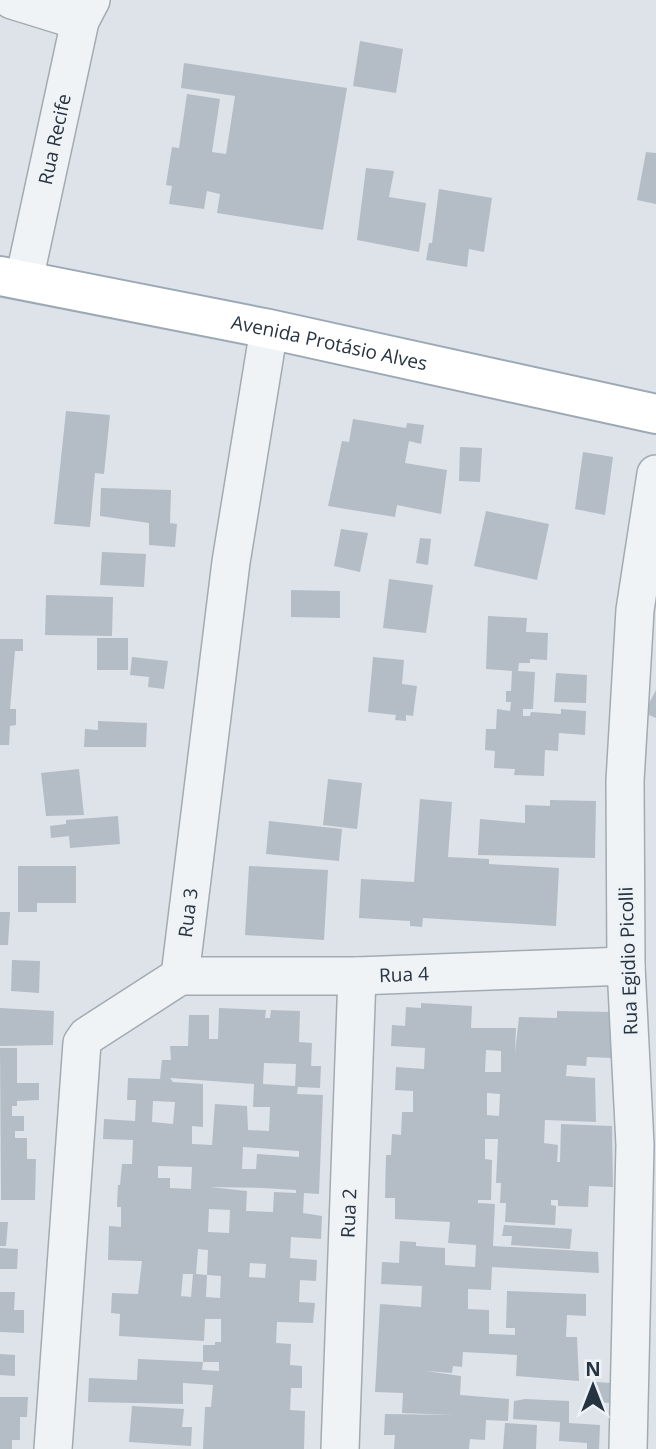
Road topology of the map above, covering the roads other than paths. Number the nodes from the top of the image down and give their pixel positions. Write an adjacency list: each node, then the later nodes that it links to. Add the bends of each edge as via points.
1 (12, 0): 2 (street)
2 (85, 11): 3 (street, Rua Recife)
3 (12, 278): 4 (main road, Avenida Protásio Alves)
4 (269, 329): 5 (main road, Avenida Protásio Alves); 8 (street, Rua 3, via 231,562)
5 (656, 414)
6 (656, 474): 7 (street, Rua Egidio Picolli, via 635,610 625,781)
7 (626, 966): 9 (street, Rua 4); 12 (street, Rua Egidio Picolli, via 635,1145)
8 (180, 976): 9 (street, Rua 4); 10 (street, via 82,1043)
9 (357, 976): 11 (street, Rua 2)
10 (53, 1449)
11 (340, 1449)
12 (628, 1449)

